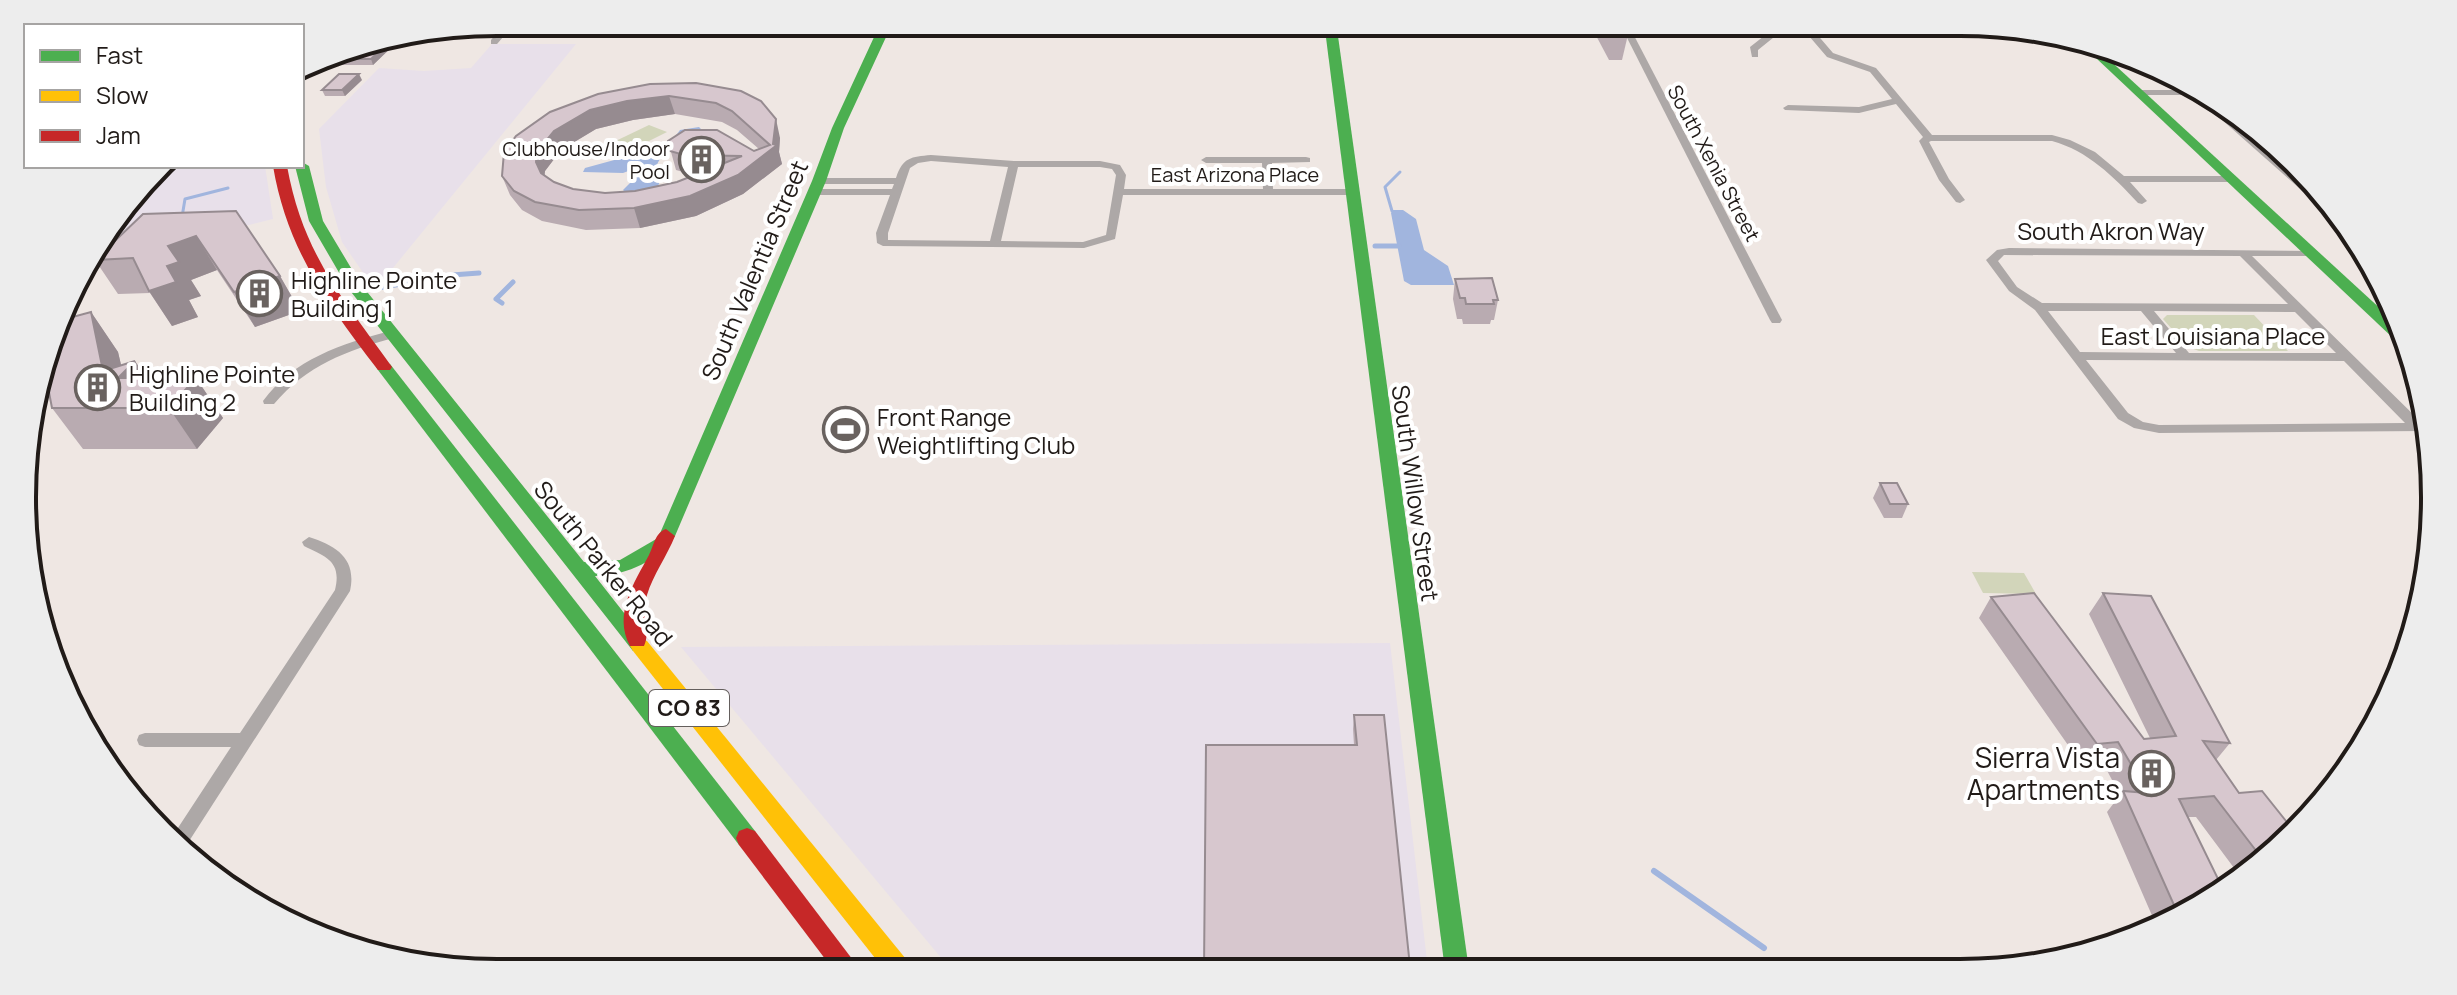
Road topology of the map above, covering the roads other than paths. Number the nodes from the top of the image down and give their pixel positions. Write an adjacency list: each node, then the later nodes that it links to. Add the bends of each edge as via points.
1 (499, 36): 7 (street)
2 (881, 36): 23 (street, South Valentia Street)
3 (1332, 36): 27 (street, South Willow Street)
4 (1630, 36): 36 (street, South Xenia Street)
5 (1770, 36): 8 (street, via 1753,49)
6 (1814, 36): 12 (street, via 1830,55 1873,70)
7 (494, 42)
8 (1755, 55)
9 (2100, 58): 10 (street)
10 (2138, 93): 11 (street); 22 (street)
11 (2181, 93)
12 (1897, 101): 13 (street, via 1859,110); 14 (street)
13 (1788, 108)
14 (1929, 138): 21 (street, via 2052,138 2094,153); 28 (street, via 1924,141 1927,151)
15 (1206, 160): 16 (street)
16 (1267, 160): 17 (street); 26 (street)
17 (1306, 160)
18 (1014, 164): 24 (street, East Arizona Place, via 966,158 915,160 905,166); 25 (street, East Arizona Place, via 1116,167 1121,175); 30 (street)
19 (280, 168): 39 (street, CO 83, via 288,212 304,254)
20 (302, 168): 38 (street, South Parker Road / CO 83, via 328,249)
21 (2122, 179): 22 (street); 29 (street)
22 (2231, 179): 32 (street)
23 (817, 186): 24 (street); 46 (street, South Valentia Street)
24 (898, 187): 30 (street, via 883,243)
25 (1119, 192): 26 (street, East Arizona Place); 30 (street, via 1114,231 1105,241)
26 (1268, 192): 27 (street, East Arizona Place)
27 (1351, 192): 58 (street, South Willow Street)
28 (1960, 200)
29 (2142, 201)
30 (995, 244)
31 (2243, 253): 32 (street, South Akron Way); 33 (street, South Akron Way, via 2009,251 1995,256 1992,260 2013,289); 35 (street)
32 (2310, 253): 37 (street)
33 (2039, 307): 34 (street); 40 (street, South Akron Way)
34 (2144, 307): 35 (street); 41 (street)
35 (2297, 308): 42 (street)
36 (1776, 320)
37 (2387, 324)
38 (390, 335): 39 (street); 49 (street, South Parker Road / CO 83)
39 (366, 344): 43 (street, via 299,372); 51 (street, CO 83)
40 (2078, 356): 41 (street, East Louisiana Place); 45 (street, South Akron Way, via 2123,416 2149,428)
41 (2185, 356): 42 (street, East Louisiana Place)
42 (2347, 357): 44 (street)
43 (269, 401)
44 (2414, 422)
45 (2415, 427)
46 (666, 536): 48 (street, South Valentia Street); 49 (street, via 647,557 628,567)
47 (309, 542): 54 (street, via 343,565 342,591)
48 (656, 563): 50 (street); 52 (street, South Valentia Street, via 635,592)
49 (578, 569): 50 (street, South Parker Road / CO 83)
50 (601, 597): 51 (street); 52 (street, South Parker Road / CO 83)
51 (566, 603): 56 (street, CO 83)
52 (637, 642): 57 (street, South Parker Road / CO 83)
53 (145, 740): 54 (street)
54 (246, 740): 55 (street)
55 (183, 835)
56 (840, 959)
57 (891, 959)
58 (1456, 959)

